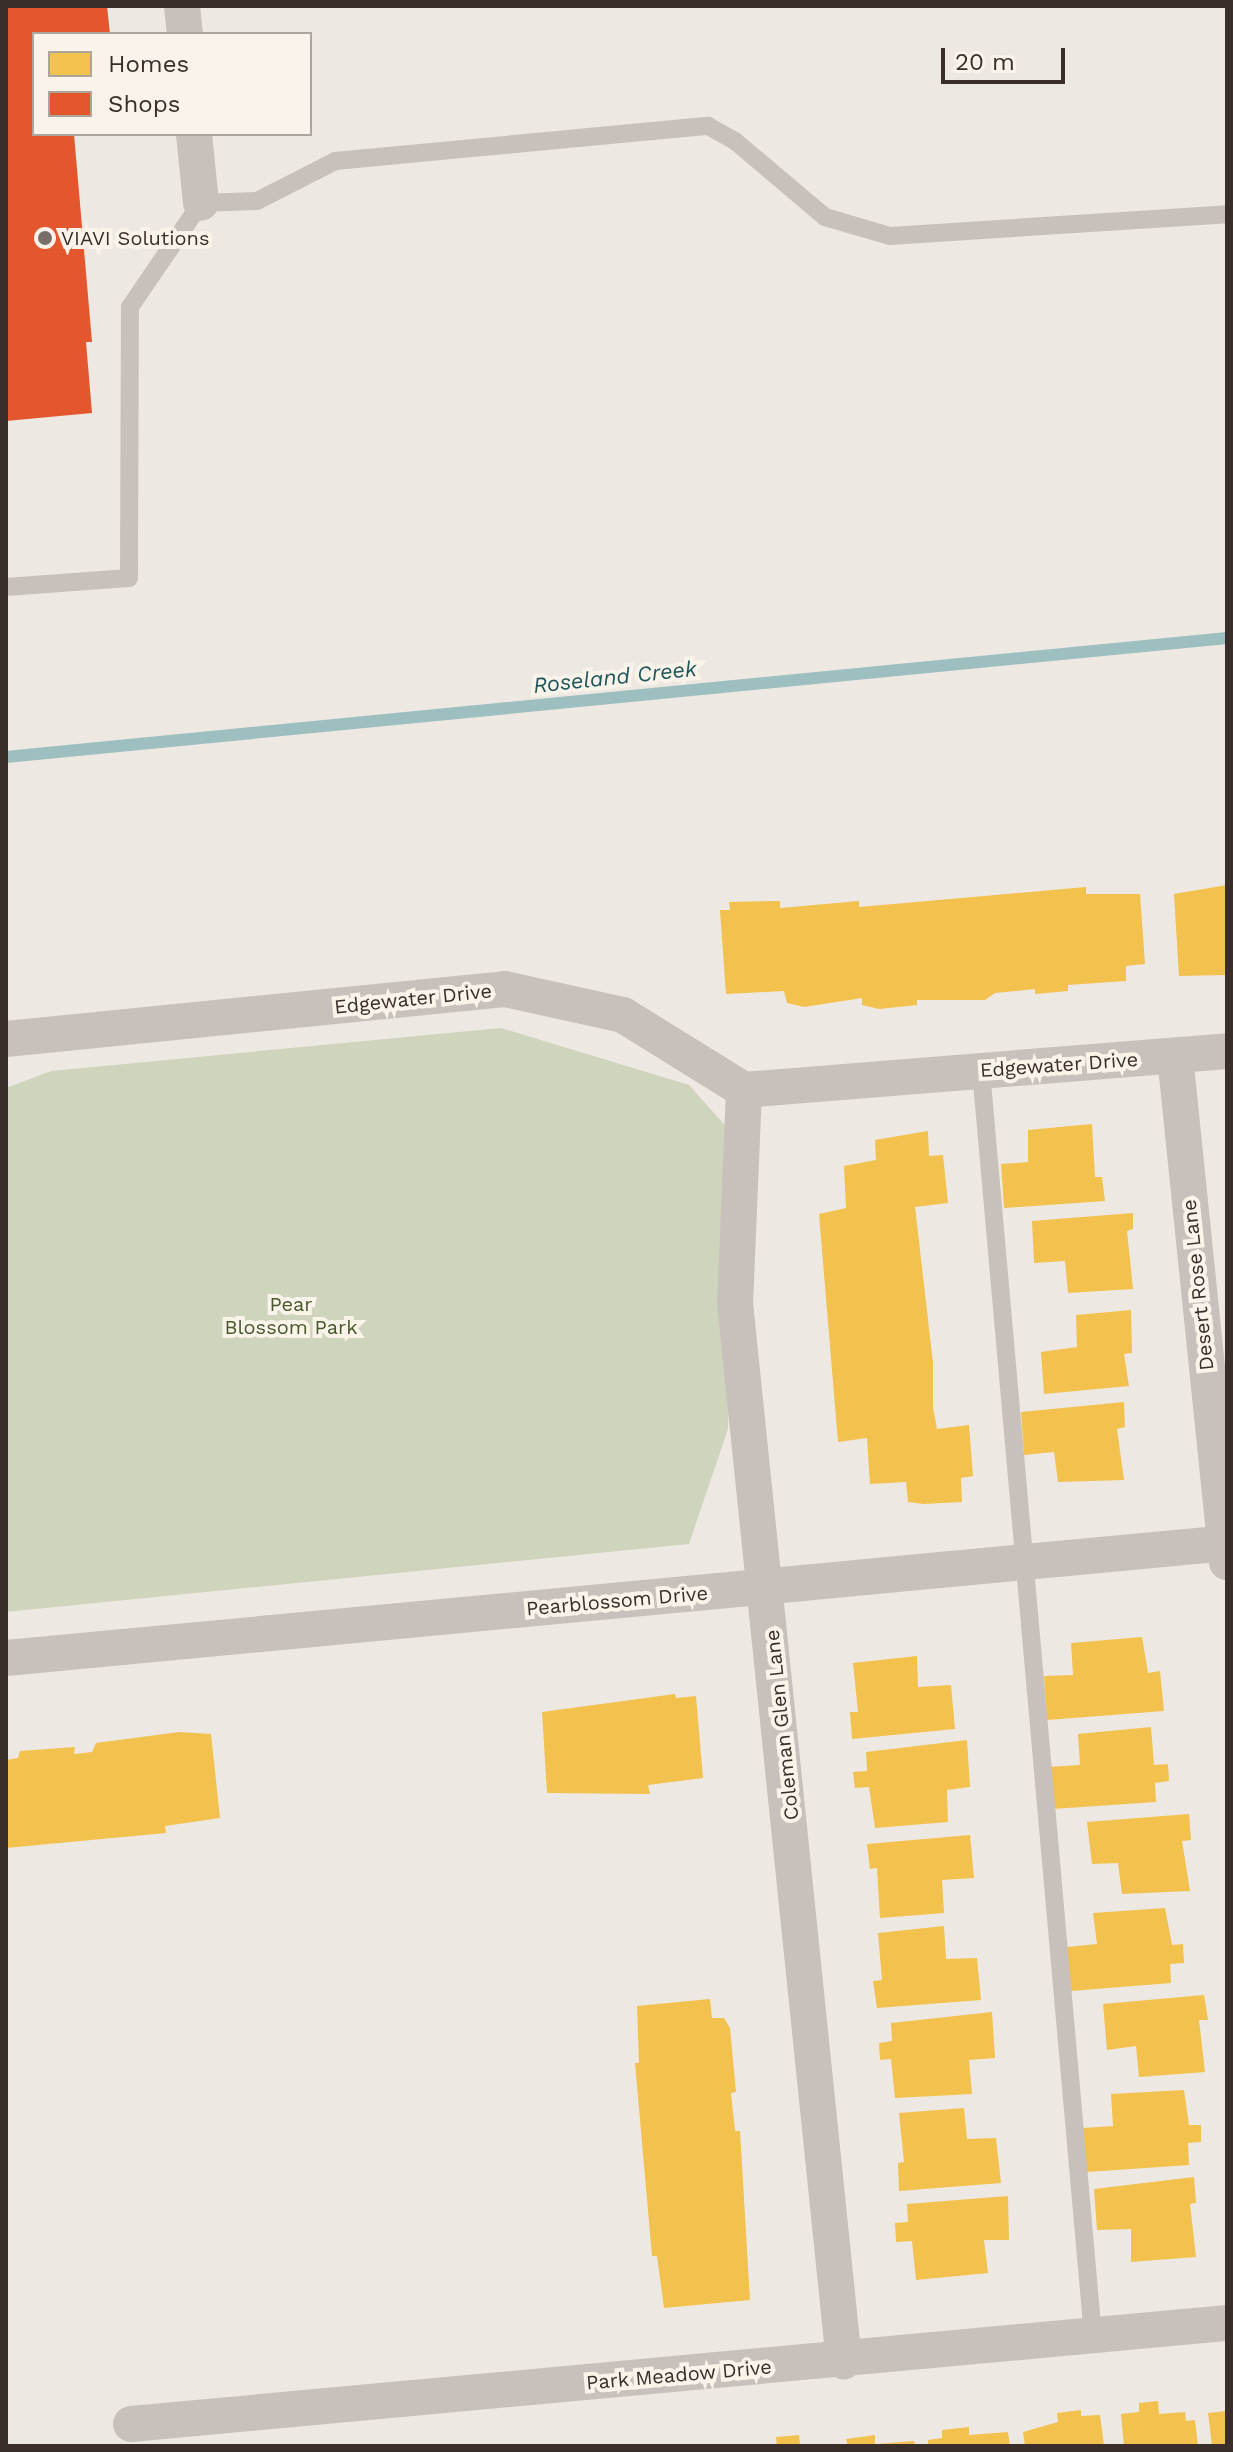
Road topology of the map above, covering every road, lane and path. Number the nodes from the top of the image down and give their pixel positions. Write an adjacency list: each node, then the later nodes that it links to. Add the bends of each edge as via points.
1 (182, 6): 2 (street)
2 (185, 32)
3 (194, 136): 4 (street)
4 (201, 203): 5 (lane, via 257,201 305,172 368,155 708,126 735,141 825,217 890,236); 6 (lane, via 130,307 129,578)
5 (1227, 214)
6 (6, 587)
7 (6, 1039): 11 (street, Edgewater Drive, via 505,989 623,1015)
8 (1227, 1051): 9 (street, Edgewater Drive)
9 (1175, 1056): 10 (street, Edgewater Drive); 12 (street, Desert Rose Lane)
10 (981, 1071): 11 (street, Edgewater Drive); 13 (lane)
11 (744, 1090): 14 (street, Coleman Glen Lane, via 735,1303)
12 (1226, 1549): 13 (street, Pearblossom Drive)
13 (1028, 1562): 14 (street, Pearblossom Drive); 17 (lane)
14 (768, 1587): 15 (street, Pearblossom Drive); 18 (street, Coleman Glen Lane)
15 (6, 1658)
16 (1227, 2323): 17 (street, Park Meadow Drive)
17 (1093, 2336): 18 (street, Park Meadow Drive)
18 (844, 2361): 19 (street, Park Meadow Drive)
19 (131, 2435)

